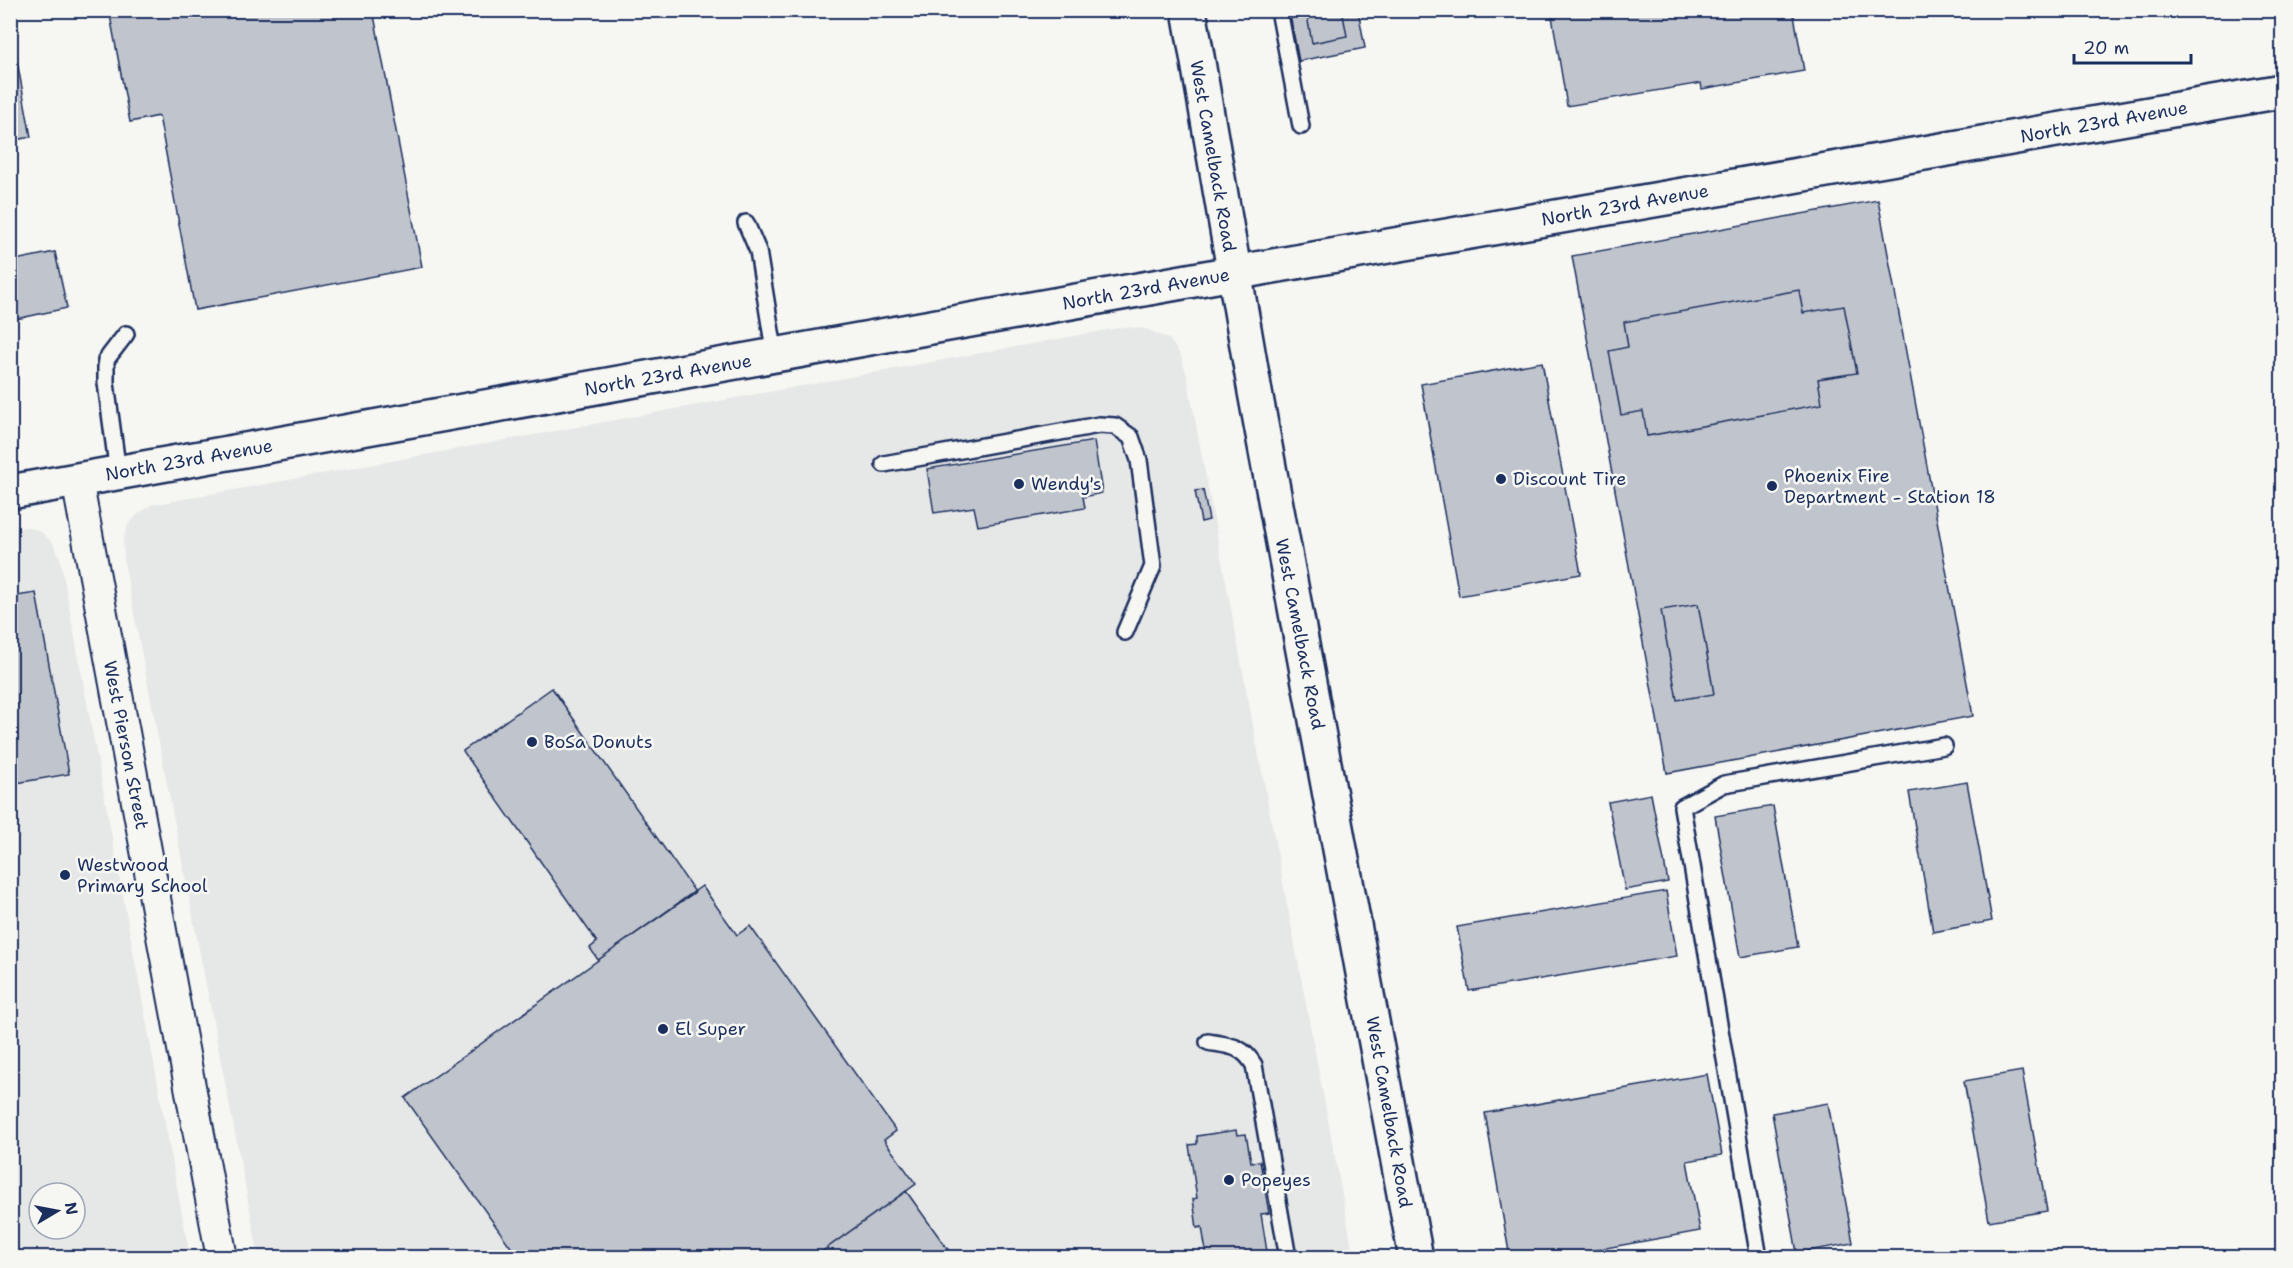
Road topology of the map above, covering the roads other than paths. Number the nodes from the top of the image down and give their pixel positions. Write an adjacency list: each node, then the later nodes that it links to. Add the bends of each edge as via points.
1 (1189, 10): 6 (street, West Camelback Road)
2 (1279, 10): 4 (lane)
3 (2283, 91): 6 (street, North 23rd Avenue)
4 (1301, 126)
5 (746, 223): 8 (lane, via 758,251)
6 (1233, 273): 8 (street, North 23rd Avenue); 18 (street, West Camelback Road)
7 (126, 334): 10 (lane, via 106,360)
8 (776, 356): 10 (street, North 23rd Avenue)
9 (884, 464): 13 (lane, via 1099,425 1115,426 1131,437 1139,460 1153,566)
10 (118, 473): 11 (street, North 23rd Avenue)
11 (77, 480): 12 (street, North 23rd Avenue); 16 (street, West Pierson Street)
12 (10, 492)
13 (1125, 632)
14 (1944, 746): 19 (lane, via 1724,784 1682,807)
15 (1208, 1042): 17 (lane, via 1237,1047 1247,1053 1254,1065)
16 (222, 1257)
17 (1288, 1257)
18 (1416, 1257)
19 (1759, 1257)

